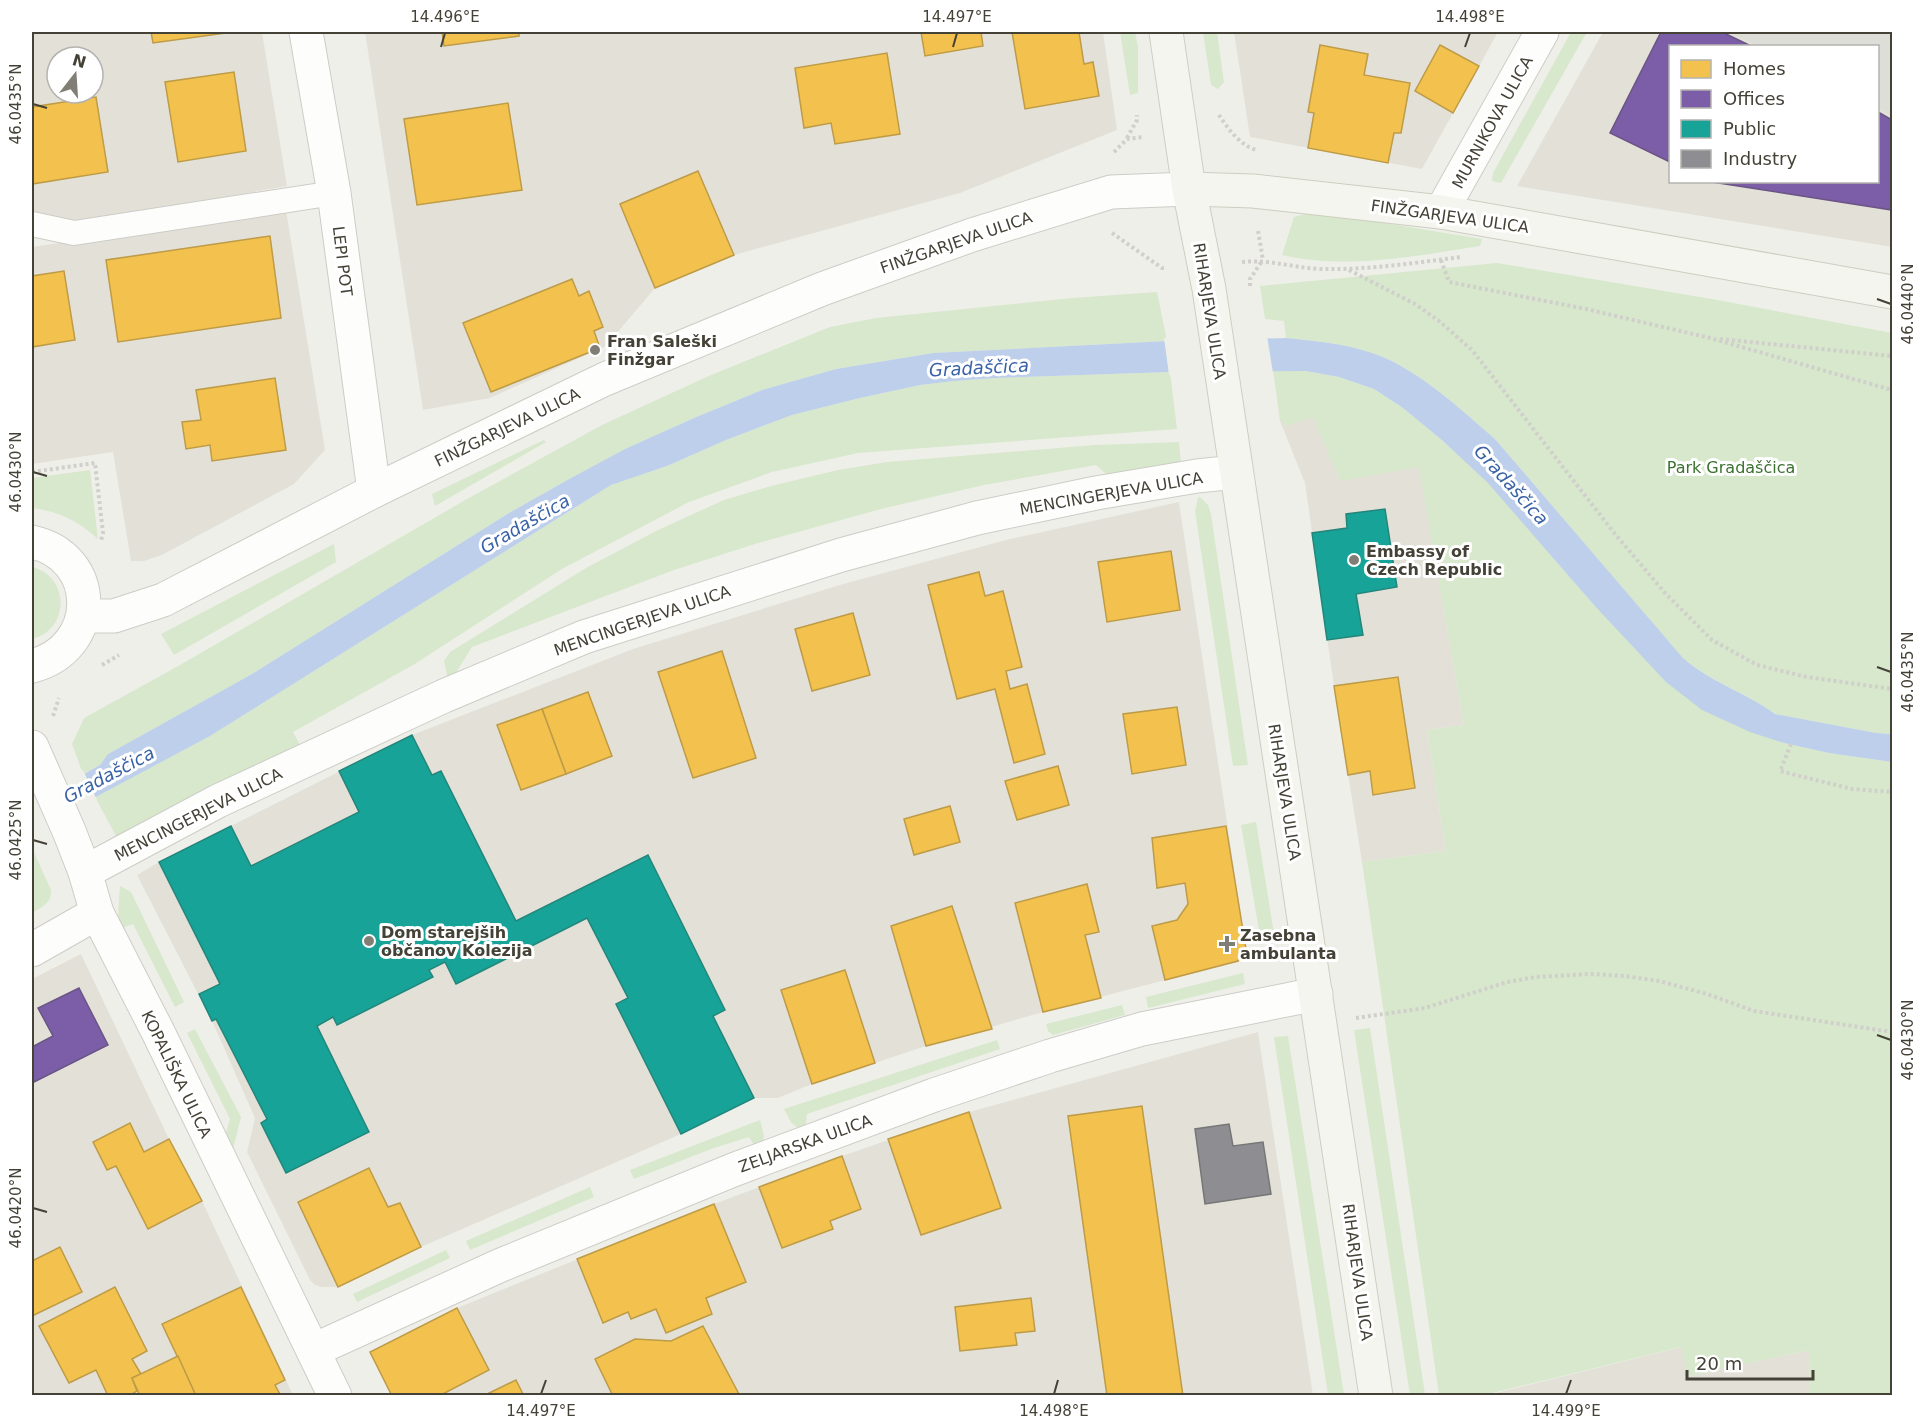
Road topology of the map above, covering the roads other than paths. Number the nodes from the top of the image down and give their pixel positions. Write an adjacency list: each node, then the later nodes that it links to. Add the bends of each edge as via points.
1 (306, 32): 5 (street, LEPI POT)
2 (1166, 32): 4 (street, RIHARJEVA ULICA)
3 (1542, 32): 6 (street, MURNIKOVA ULICA)
4 (1189, 189): 6 (street, FINŽGARJEVA ULICA, via 1253,191); 9 (street, RIHARJEVA ULICA); 10 (street, FINŽGARJEVA ULICA, via 1111,192 972,235 822,289 605,379)
5 (334, 193): 7 (lane, via 74,233); 10 (street, LEPI POT)
6 (1441, 212): 8 (street, FINŽGARJEVA ULICA)
7 (32, 224)
8 (1893, 292)
9 (1236, 472): 15 (street, MENCINGERJEVA ULICA, via 1096,493 977,518 841,555 584,637 444,696 229,796); 18 (street, RIHARJEVA ULICA)
10 (374, 491): 12 (street, FINŽGARJEVA ULICA, via 163,600 114,615)
11 (32, 542): 12 (street, via 68,562 79,578)
12 (83, 616): 13 (street, via 70,644 52,658)
13 (32, 666)
14 (32, 747): 15 (street, KOPALIŠKA ULICA)
15 (85, 872): 16 (street, KOPALIŠKA ULICA)
16 (97, 913): 17 (street); 19 (street, KOPALIŠKA ULICA)
17 (32, 950)
18 (1319, 1009): 19 (street, ZELJARSKA ULICA, via 1142,1029 933,1095 733,1170 501,1264); 21 (street, RIHARJEVA ULICA)
19 (314, 1350): 20 (street, KOPALIŠKA ULICA)
20 (335, 1395)
21 (1376, 1395)

